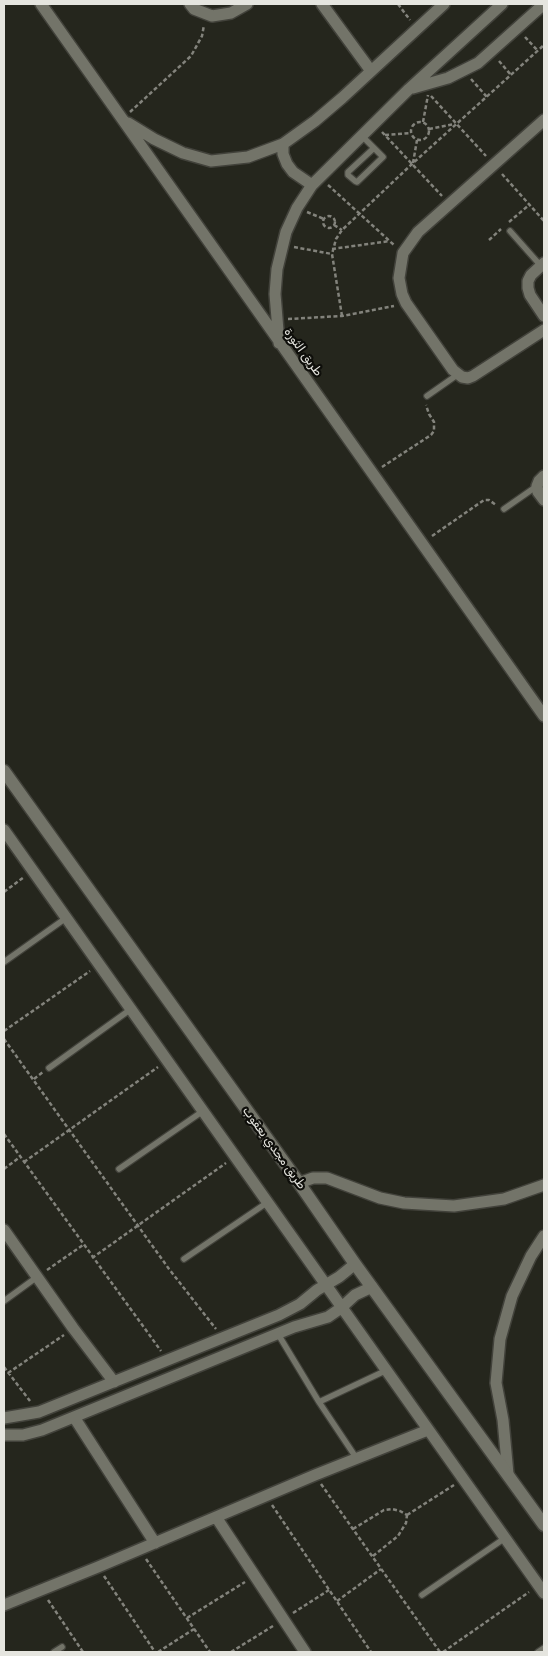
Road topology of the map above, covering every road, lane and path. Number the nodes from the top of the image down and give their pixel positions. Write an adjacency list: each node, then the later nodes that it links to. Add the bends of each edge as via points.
1 (41, 4): 21 (street, طريق الثورة)
2 (190, 4): 9 (street)
3 (247, 4): 9 (street, via 222,16)
4 (322, 4): 15 (street)
5 (398, 4): 10 (path)
6 (502, 4): 18 (street)
7 (544, 4): 11 (street)
8 (440, 6): 10 (street)
9 (203, 14): 21 (path, via 202,36 192,56)
10 (417, 29): 15 (street)
11 (517, 29): 13 (path); 14 (street)
12 (544, 45): 13 (path)
13 (538, 51): 17 (path)
14 (490, 52): 16 (street); 17 (path)
15 (371, 71): 31 (street, via 315,121)
16 (464, 71): 19 (street); 20 (path)
17 (511, 75): 20 (path)
18 (409, 89): 19 (street); 24 (street)
19 (425, 89): 23 (path); 25 (path)
20 (487, 97): 25 (path)
21 (122, 120): 31 (street, via 183,153 212,161 248,157); 55 (street, طريق الثورة)
22 (544, 120): 34 (street)
23 (423, 122): 26 (path); 27 (path, via 414,124)
24 (373, 123): 28 (street); 29 (path)
25 (456, 124): 26 (path); 33 (path); 34 (path)
26 (429, 130): 30 (path, via 426,138)
27 (411, 132): 29 (path); 30 (path)
28 (361, 135): 32 (lane); 35 (street)
29 (385, 135): 33 (path)
30 (417, 140): 33 (path)
31 (283, 144): 35 (street, via 287,164 297,175)
32 (374, 148): 32 (lane, via 383,157 355,182 348,172)
33 (412, 164): 36 (path); 38 (path)
34 (494, 165): 36 (street); 40 (path)
35 (316, 181): 37 (street); 38 (path)
36 (450, 204): 47 (street, via 418,232)
37 (297, 208): 39 (path); 45 (street)
38 (360, 214): 42 (path); 44 (path)
39 (324, 219): 41 (path, via 323,223 328,228); 41 (path, via 332,217)
40 (544, 220)
41 (334, 225): 42 (path)
42 (342, 230): 46 (path)
43 (510, 231): 49 (lane)
44 (390, 241): 46 (path); 47 (path)
45 (282, 245): 48 (path); 53 (street, via 275,294)
46 (332, 249): 48 (path)
47 (403, 253): 50 (street, via 399,278)
48 (332, 254): 51 (path)
49 (542, 264): 52 (street, via 531,275 528,288)
50 (406, 303): 51 (path); 56 (street)
51 (342, 316): 53 (path)
52 (544, 316)
53 (277, 318): 55 (street)
54 (544, 330): 56 (street, via 474,376 468,378)
55 (279, 343): 58 (street, طريق الثورة)
56 (457, 374): 57 (lane)
57 (427, 396): 58 (path, via 426,405 434,422 434,431)
58 (373, 472): 63 (street, طريق الثورة)
59 (544, 476): 60 (street)
60 (537, 486): 61 (street); 62 (lane)
61 (544, 500)
62 (504, 509): 63 (path, via 484,500)
63 (423, 543): 64 (street, طريق الثورة)
64 (544, 716)
65 (4, 771): 85 (street, طريق مجدي يعقوب)
66 (4, 830): 67 (street)
67 (33, 871): 68 (path); 69 (street)
68 (4, 892)
69 (66, 918): 70 (lane); 71 (street)
70 (4, 962)
71 (100, 964): 72 (street); 73 (path)
72 (131, 1009): 75 (street); 76 (lane)
73 (4, 1030)
74 (4, 1039): 78 (path)
75 (167, 1060): 77 (street); 78 (path)
76 (48, 1068)
77 (203, 1111): 81 (street); 84 (lane)
78 (69, 1130): 82 (path); 88 (path)
79 (4, 1134): 80 (path)
80 (20, 1157): 82 (path); 83 (path)
81 (236, 1157): 87 (street); 88 (path)
82 (24, 1162): 91 (path)
83 (4, 1169)
84 (119, 1169)
85 (299, 1183): 86 (street, via 327,1178 380,1198 454,1206 504,1199); 94 (street, طريق مجدي يعقوب)
86 (544, 1185)
87 (268, 1202): 93 (lane); 96 (street)
88 (138, 1226): 92 (path); 102 (path)
89 (4, 1230): 95 (street)
90 (544, 1236): 116 (street, via 512,1296 500,1339 496,1384)
91 (83, 1245): 92 (path); 95 (path)
92 (92, 1258): 103 (path)
93 (184, 1259)
94 (355, 1264): 96 (street); 97 (street, طريق مجدي يعقوب)
95 (37, 1277): 98 (lane); 100 (street)
96 (326, 1285): 99 (street); 102 (street, via 290,1310)
97 (372, 1287): 99 (street, via 355,1295); 116 (street, طريق مجدي يعقوب)
98 (4, 1301)
99 (341, 1308): 101 (street, via 328,1317); 105 (street)
100 (73, 1328): 106 (path); 107 (street)
101 (278, 1334): 108 (lane); 111 (street)
102 (223, 1338): 103 (street)
103 (168, 1360): 107 (street)
104 (4, 1367): 106 (path)
105 (387, 1370): 108 (lane); 113 (street)
106 (8, 1373): 109 (path)
107 (114, 1382): 109 (street)
108 (319, 1402): 115 (lane)
109 (36, 1413): 110 (street); 112 (street)
110 (4, 1418)
111 (74, 1418): 112 (street); 125 (street)
112 (42, 1430): 114 (street)
113 (428, 1430): 115 (street); 118 (street)
114 (4, 1435)
115 (357, 1459): 117 (street)
116 (508, 1474): 122 (street, طريق مجدي يعقوب)
117 (315, 1475): 119 (street); 123 (path)
118 (463, 1479): 120 (path); 124 (street)
119 (266, 1496): 121 (street); 134 (path)
120 (407, 1515): 123 (path, via 392,1509 384,1510); 127 (path, via 398,1536)
121 (216, 1517): 125 (street); 130 (street)
122 (544, 1525)
123 (352, 1529): 127 (path)
124 (505, 1538): 131 (street); 133 (lane)
125 (155, 1542): 126 (street)
126 (139, 1549): 128 (street); 136 (path)
127 (372, 1556): 129 (path)
128 (98, 1567): 132 (street); 142 (path)
129 (381, 1569): 134 (path); 146 (path)
130 (254, 1576): 136 (path); 144 (street)
131 (542, 1589): 146 (path)
132 (41, 1590): 135 (street); 141 (path)
133 (422, 1595)
134 (337, 1601): 145 (path)
135 (4, 1605)
136 (186, 1618): 137 (path)
137 (194, 1629): 142 (path); 143 (path)
138 (62, 1647): 140 (lane)
139 (544, 1648): 147 (lane)
140 (54, 1652)
141 (83, 1652)
142 (156, 1652)
143 (210, 1652)
144 (305, 1652)
145 (371, 1652)
146 (442, 1652)
147 (538, 1652)

